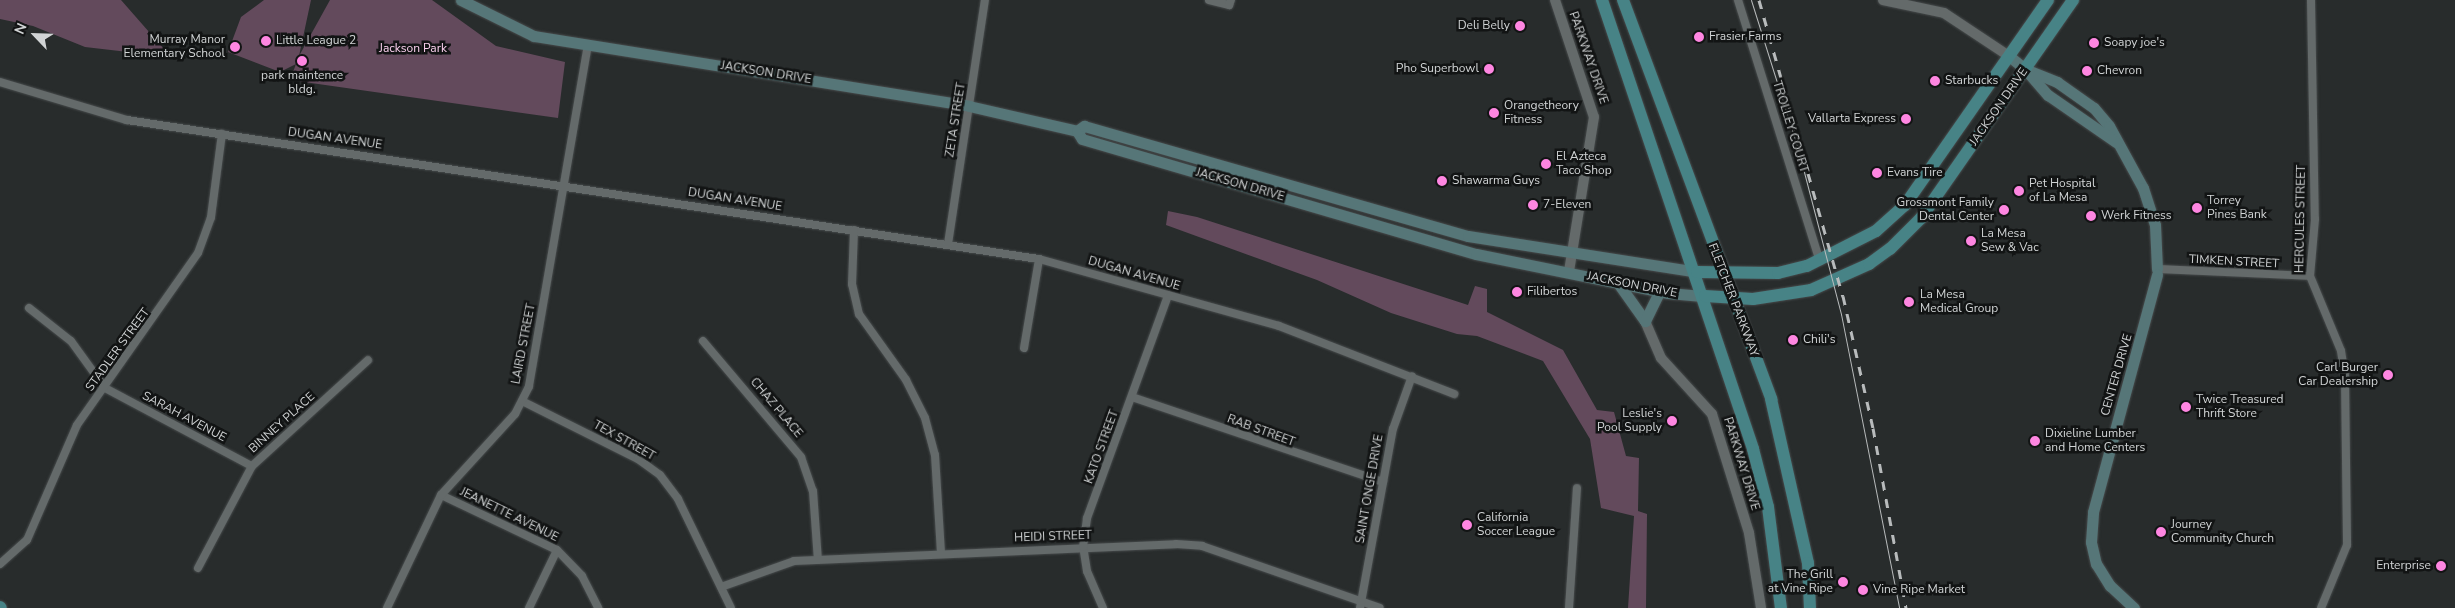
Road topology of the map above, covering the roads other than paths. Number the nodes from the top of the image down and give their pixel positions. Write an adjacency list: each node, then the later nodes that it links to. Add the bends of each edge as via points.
1 (461, 0): 13 (main road, JACKSON DRIVE, via 534,36)
2 (985, 0): 17 (street, ZETA STREET)
3 (1209, 0): 12 (street)
4 (1555, 0): 23 (street, PARKWAY DRIVE, via 1594,117)
5 (1602, 0): 27 (main road, FLETCHER PARKWAY)
6 (1623, 0): 29 (main road, FLETCHER PARKWAY)
7 (1738, 0): 25 (street, TROLLEY COURT)
8 (1883, 0): 14 (street, CENTER DRIVE, via 1949,15)
9 (2048, 0): 14 (main road, JACKSON DRIVE)
10 (2073, 0): 15 (main road, JACKSON DRIVE)
11 (2311, 0): 30 (street, HERCULES STREET, via 2315,218)
12 (1230, 3)
13 (588, 45): 17 (main road, JACKSON DRIVE); 20 (street, LAIRD STREET)
14 (2009, 56): 15 (main road, CENTER DRIVE); 25 (main road, JACKSON DRIVE, via 1905,205 1858,245)
15 (2026, 69): 28 (main road, CENTER DRIVE, via 2057,82 2094,108 2116,142 2143,188 2155,226); 35 (main road, JACKSON DRIVE, via 1921,218 1890,249 1869,264 1811,290)
16 (0, 82): 19 (street, DUGAN AVENUE, via 114,118)
17 (969, 106): 18 (main road, JACKSON DRIVE); 22 (street, ZETA STREET)
18 (1077, 131): 23 (main road, JACKSON DRIVE, via 1084,126 1468,236); 26 (main road, JACKSON DRIVE, via 1082,140 1476,254)
19 (222, 134): 20 (street, DUGAN AVENUE); 42 (street, STADLER STREET, via 211,216 198,253)
20 (563, 184): 21 (street, DUGAN AVENUE); 45 (street, LAIRD STREET)
21 (854, 230): 22 (street, DUGAN AVENUE); 52 (street, via 852,284 859,314 906,380 928,428 935,455)
22 (948, 244): 24 (street, DUGAN AVENUE)
23 (1573, 253): 26 (street, PARKWAY DRIVE); 27 (main road, JACKSON DRIVE)
24 (1039, 259): 33 (street, DUGAN AVENUE); 39 (street)
25 (1820, 261): 29 (main road, JACKSON DRIVE, via 1778,273)
26 (1569, 272): 31 (main road, JACKSON DRIVE)
27 (1697, 272): 29 (main road, JACKSON DRIVE); 34 (main road, FLETCHER PARKWAY)
28 (2157, 272): 30 (street, TIMKEN STREET); 68 (main road, CENTER DRIVE, via 2092,512 2090,542 2096,564 2110,586)
29 (1724, 274): 35 (main road, FLETCHER PARKWAY)
30 (2310, 276): 69 (street, HERCULES STREET, via 2341,351 2346,377 2347,545)
31 (1618, 282): 32 (main road, JACKSON DRIVE); 37 (main road)
32 (1659, 292): 34 (main road, JACKSON DRIVE); 37 (main road)
33 (1168, 295): 41 (street, DUGAN AVENUE, via 1279,326); 44 (street, KATO STREET)
34 (1705, 296): 35 (main road, JACKSON DRIVE); 66 (main road, FLETCHER PARKWAY, via 1768,506)
35 (1733, 298): 67 (main road, FLETCHER PARKWAY, via 1771,399 1791,477 1808,564)
36 (29, 308): 42 (street, via 72,341)
37 (1645, 321): 65 (street, PARKWAY DRIVE, via 1661,358 1712,414 1749,533)
38 (703, 341): 53 (street, CHAZ PLACE, via 801,456 813,491)
39 (1024, 348)
40 (368, 360): 46 (street, BINNEY PLACE)
41 (1412, 376): 43 (street, DUGAN AVENUE); 47 (street, SAINT ONGE DRIVE, via 1393,429)
42 (105, 388): 46 (street, SARAH AVENUE); 54 (street, STADLER STREET, via 77,425 37,524 27,540)
43 (1454, 394)
44 (1132, 397): 47 (street, RAB STREET); 50 (street, KATO STREET, via 1087,518)
45 (522, 401): 49 (street, LAIRD STREET); 56 (street, TEX STREET, via 638,459 660,475 678,499)
46 (252, 466): 55 (street, BINNEY PLACE)
47 (1383, 482): 57 (street, SAINT ONGE DRIVE)
48 (1577, 488): 64 (street)
49 (441, 495): 51 (street, JEANETTE AVENUE); 58 (street, LAIRD STREET)
50 (1083, 547): 52 (street, HEIDI STREET); 57 (street, HEIDI STREET, via 1202,546); 62 (street, KATO STREET, via 1087,571)
51 (557, 550): 59 (street); 60 (street, JEANETTE AVENUE, via 582,576)
52 (941, 554): 53 (street, HEIDI STREET)
53 (818, 560): 56 (street, HEIDI STREET, via 770,567)
54 (0, 564)
55 (198, 568)
56 (721, 587): 61 (street, TEX STREET)
57 (1360, 605): 63 (street, HEIDI STREET)
58 (387, 608)
59 (529, 608)
60 (598, 608)
61 (731, 608)
62 (1103, 608)
63 (1380, 608)
64 (1569, 608)
65 (1761, 608)
66 (1781, 608)
67 (1810, 608)
68 (2134, 608)
69 (2321, 608)

